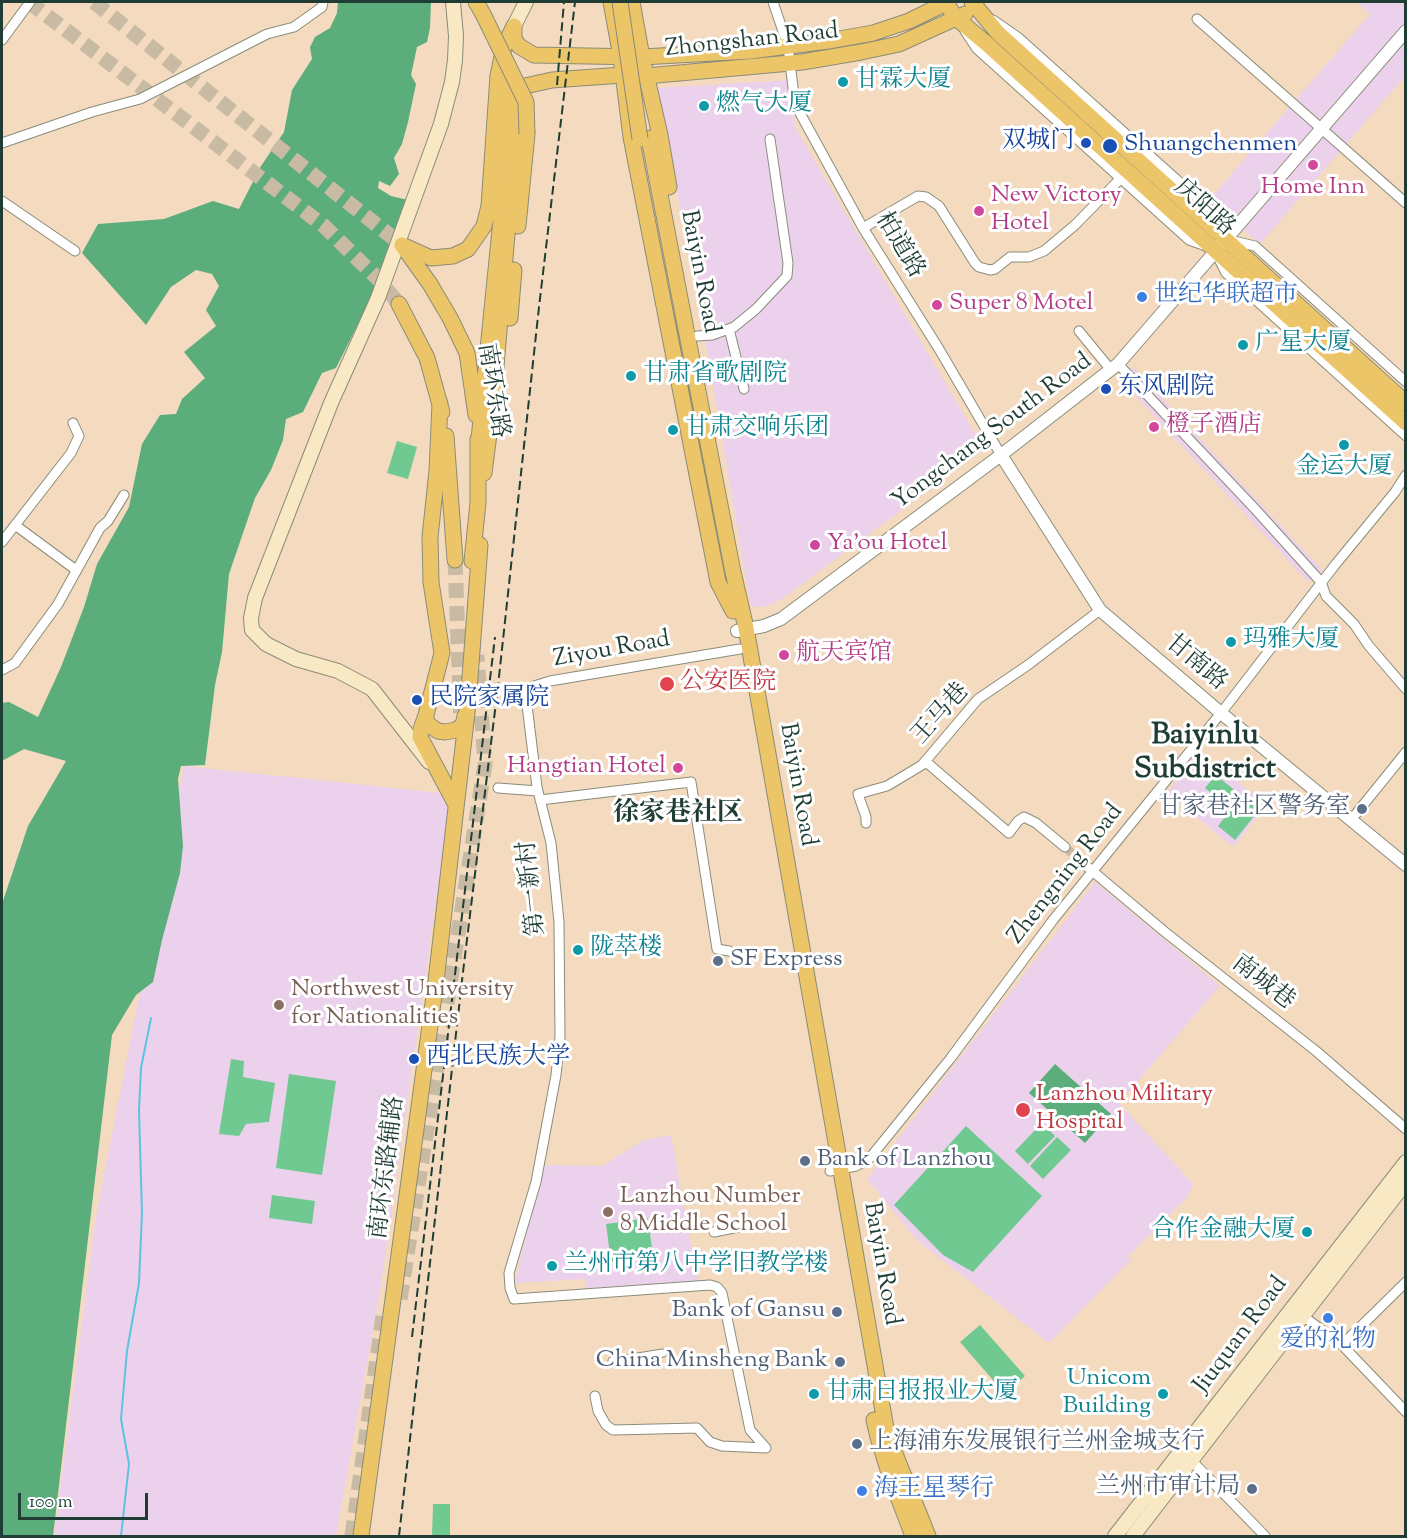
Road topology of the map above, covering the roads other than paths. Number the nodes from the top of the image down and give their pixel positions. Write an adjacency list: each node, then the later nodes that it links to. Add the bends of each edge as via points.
1 (30, 2): 17 (street)
2 (323, 2): 27 (street, via 322,7 294,27 267,34 140,99)
3 (453, 2): 69 (main road, via 455,60 441,124 378,298 331,403 255,598 251,618 252,630 266,644 296,659 338,671 372,689)
4 (526, 2): 15 (main road)
5 (611, 2): 19 (main road)
6 (620, 2): 56 (main road, Baiyin Road, bridge, via 640,139)
7 (627, 2): 56 (main road, Baiyin Road)
8 (632, 2): 20 (main road)
9 (773, 2): 18 (street, 柏道路)
10 (947, 2): 13 (main road, 庆阳路); 18 (main road, Zhongshan Road, via 873,33)
11 (977, 4): 13 (main road, Zhongshan Road); 32 (main road, 庆阳路, via 998,33)
12 (479, 8): 42 (main road, bridge, via 526,102 527,134 513,294 498,395)
13 (956, 18): 18 (main road, Zhongshan Road, via 899,44 802,62); 28 (street, via 977,49); 32 (main road, 庆阳路)
14 (1197, 19): 25 (street)
15 (514, 26): 19 (main road, Zhongshan Road, via 514,39 534,55); 22 (main road, via 504,47)
16 (1406, 31): 25 (street, Yongchang South Road)
17 (2, 40)
18 (789, 54): 20 (main road, Zhongshan Road); 23 (main road, Zhongshan Road); 31 (street, 柏道路, via 795,104)
19 (621, 57): 20 (main road, Zhongshan Road); 21 (main road)
20 (642, 57): 23 (main road)
21 (623, 75): 23 (main road, Zhongshan Road); 24 (main road, Zhongshan Road, via 552,80); 58 (main road, via 631,137 718,582)
22 (498, 76): 24 (main road, via 502,91); 47 (main road, 南环东路, via 489,206 484,226 468,249 453,256 431,258 402,245 430,284 467,353)
23 (646, 76): 37 (main road)
24 (516, 88): 42 (main road); 47 (main road, via 506,120 501,220)
25 (1323, 128): 30 (street); 32 (street, Yongchang South Road)
26 (770, 139): 35 (street, via 787,276 756,309)
27 (2, 143)
28 (1120, 178): 31 (street, via 1075,225 1044,250 1029,257 1011,257 990,270 975,263 939,206 926,197 918,196); 32 (street, via 1189,240)
29 (2, 201): 33 (street)
30 (1406, 203)
31 (863, 228): 48 (street, 柏道路)
32 (1220, 245): 38 (street, Yongchang South Road); 39 (street, via 1255,246); 43 (main road, 庆阳路); 45 (main road, 庆阳路); 46 (street, via 1226,273)
33 (75, 251)
34 (399, 304): 41 (main road, via 427,358)
35 (729, 329): 37 (street); 40 (street)
36 (1079, 331): 38 (street)
37 (697, 336): 58 (main road, via 739,575)
38 (1115, 367): 48 (street, Yongchang South Road); 57 (street)
39 (1406, 382)
40 (744, 389)
41 (440, 403): 53 (main road); 65 (main road, via 430,537 431,582 442,653)
42 (493, 403): 66 (main road, 南环东路辅路, via 484,458 477,599)
43 (1406, 403)
44 (73, 423): 51 (street, via 79,436 71,453)
45 (1406, 423)
46 (1406, 436)
47 (478, 449): 54 (main road, 南环东路)
48 (1001, 455): 59 (street, 甘南路); 60 (street, Yongchang South Road, via 781,619)
49 (1406, 475): 57 (street, Zhengning Road)
50 (124, 495): 55 (street)
51 (15, 525): 52 (street); 55 (street)
52 (2, 542)
53 (455, 560)
54 (472, 561)
55 (76, 570): 62 (street, via 58,604 15,663)
56 (731, 573): 58 (main road, Baiyin Road)
57 (1321, 582): 63 (street, via 1326,596); 64 (street, Zhengning Road)
58 (738, 609): 60 (main road, Baiyin Road)
59 (1100, 610): 64 (street, 甘南路); 68 (street, 王马巷, via 978,699)
60 (742, 629): 61 (main road, Baiyin Road); 82 (main road, Baiyin Road)
61 (740, 649): 71 (street, Ziyou Road, via 534,686 526,705); 82 (main road, Baiyin Road)
62 (2, 669)
63 (1406, 689)
64 (1221, 713): 73 (street, 甘南路); 78 (street, Zhengning Road)
65 (426, 715): 66 (main road, via 426,723 445,732 463,725); 69 (main road, via 420,737)
66 (465, 716): 72 (main road, 南环东路辅路)
67 (1406, 752): 73 (street)
68 (925, 761): 74 (street, 王马巷, via 886,786 858,794); 75 (street, via 1009,833 1024,817)
69 (438, 771): 72 (main road)
70 (498, 788): 71 (street)
71 (539, 795): 79 (street, via 690,782 717,949); 91 (street, 第一新村, via 551,843 560,922 560,1037 536,1182 509,1273 510,1288 514,1299 717,1287 722,1293 750,1430 766,1448 722,1446 710,1442 697,1428 613,1430 598,1411)
72 (456, 805): 94 (main road, 南环东路辅路)
73 (1351, 820): 77 (street, 甘南路)
74 (866, 823)
75 (1065, 848)
76 (1078, 859): 78 (street, 南城巷)
77 (1406, 865)
78 (1092, 872): 80 (street, 南城巷, via 1316,1051); 82 (street, Zhengning Road, via 869,1160)
79 (729, 951)
80 (1406, 1130)
81 (1406, 1162): 97 (main road, Jiuquan Road)
82 (835, 1170): 95 (main road, Baiyin Road, via 878,1437); 96 (main road, Baiyin Road, via 887,1434)
83 (1406, 1182): 87 (main road, Jiuquan Road)
84 (748, 1225): 85 (street)
85 (714, 1232)
86 (1406, 1282): 88 (street)
87 (1303, 1316): 88 (street, Jiuquan Road); 93 (main road, Jiuquan Road)
88 (1342, 1345): 92 (street, Jiuquan Road)
89 (663, 1353): 90 (street)
90 (612, 1361)
91 (594, 1396)
92 (1406, 1412)
93 (1192, 1461): 98 (main road, Jiuquan Road); 99 (street)
94 (361, 1536)
95 (913, 1536)
96 (928, 1536)
97 (1115, 1536)
98 (1133, 1536)
99 (1265, 1536)

